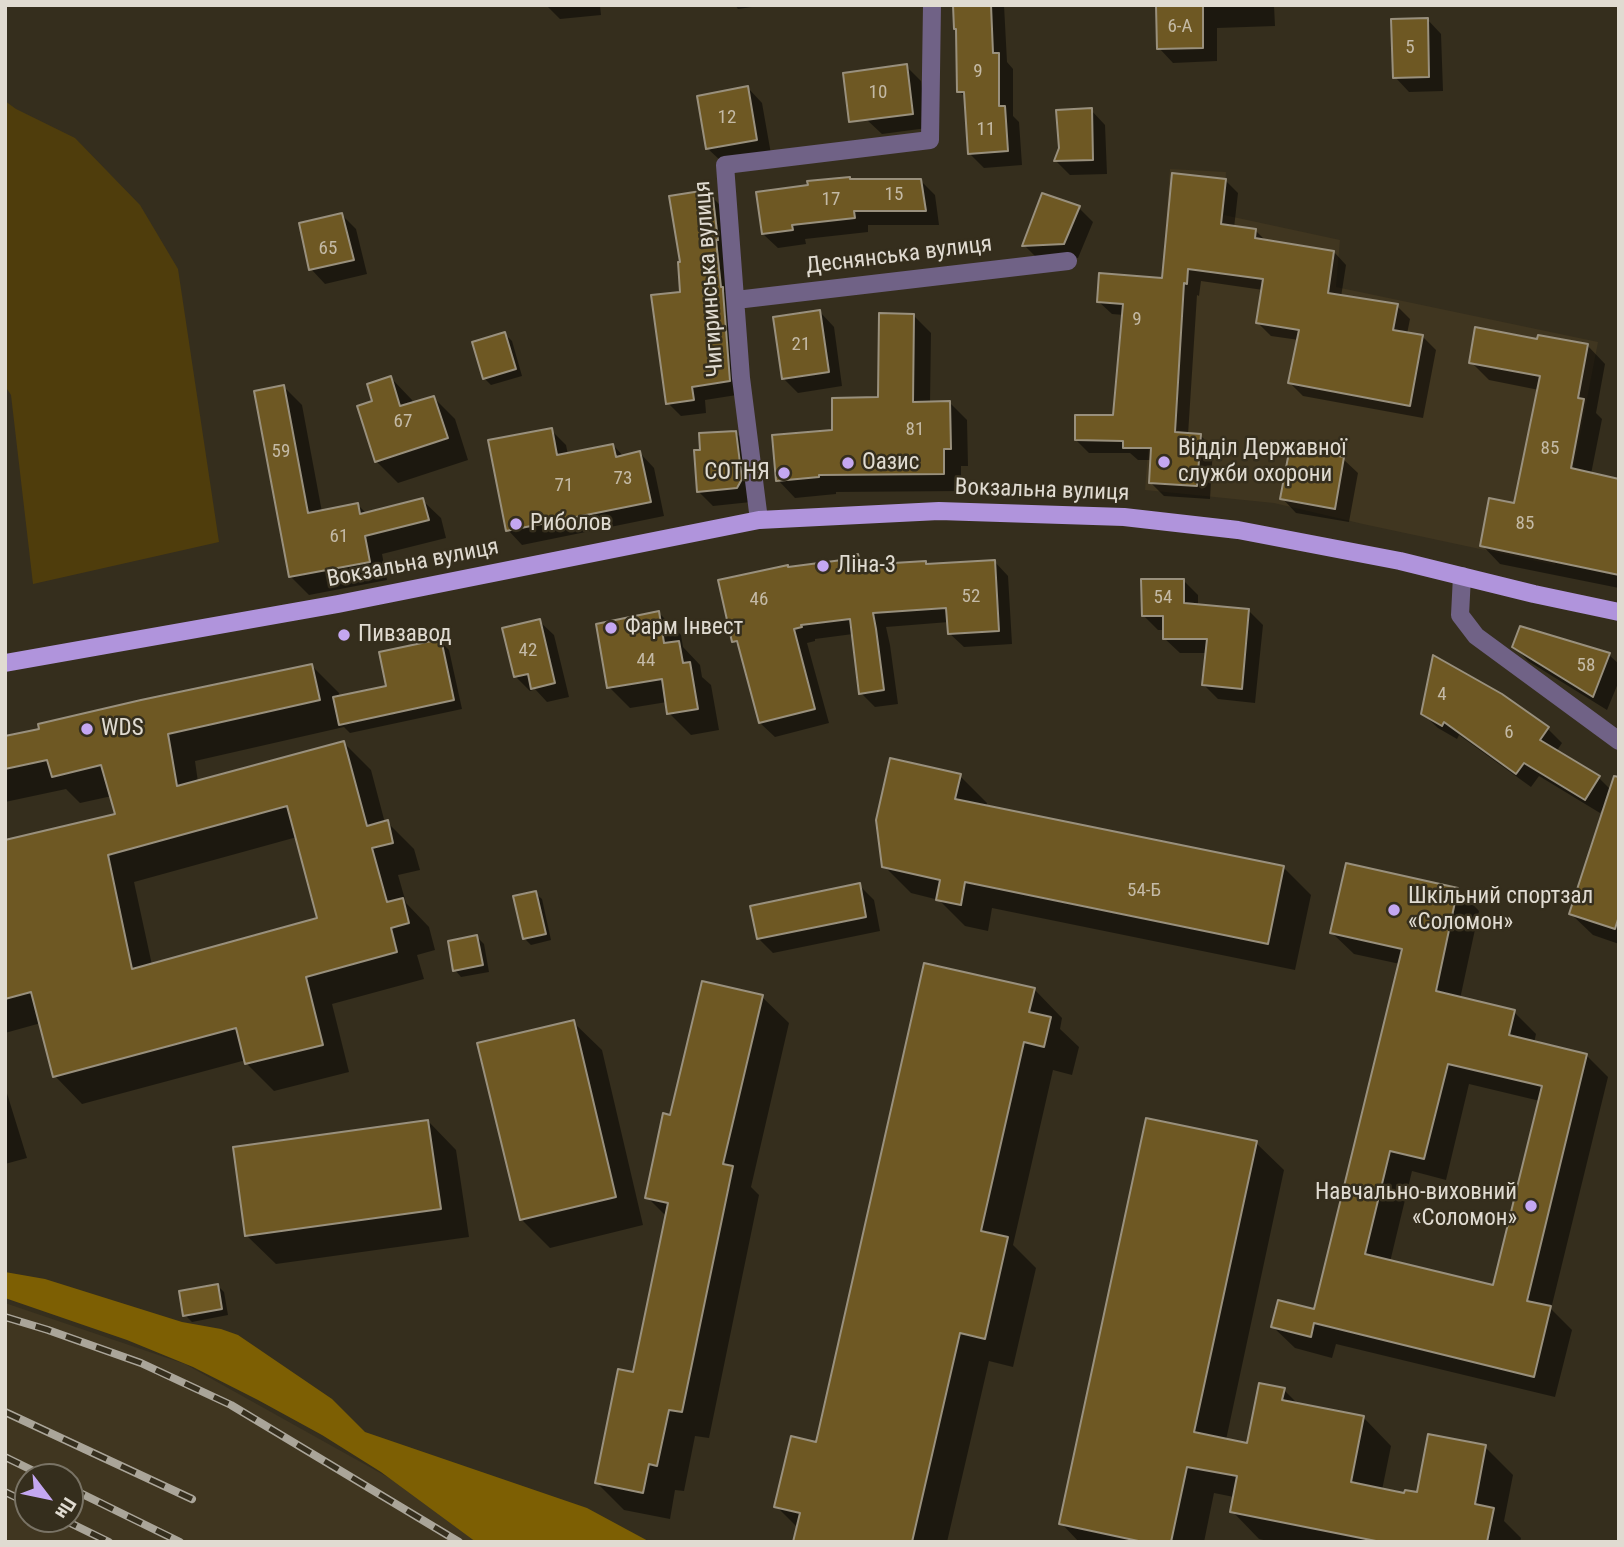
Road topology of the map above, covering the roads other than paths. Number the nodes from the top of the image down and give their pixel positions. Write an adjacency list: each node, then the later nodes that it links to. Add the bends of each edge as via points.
1 (932, 5): 3 (street, Чигиринська вулиця, via 930,140 726,165)
2 (1068, 261): 3 (street, Деснянська вулиця)
3 (736, 300): 4 (street, Чигиринська вулиця)
4 (759, 520): 5 (main road, Вокзальна вулиця, via 939,512 1124,517 1238,530); 7 (main road, Вокзальна вулиця, via 338,604)
5 (1462, 576): 6 (main road, Вокзальна вулиця); 8 (street, via 1460,615 1476,636)
6 (1619, 612)
7 (5, 663)
8 (1619, 740)

